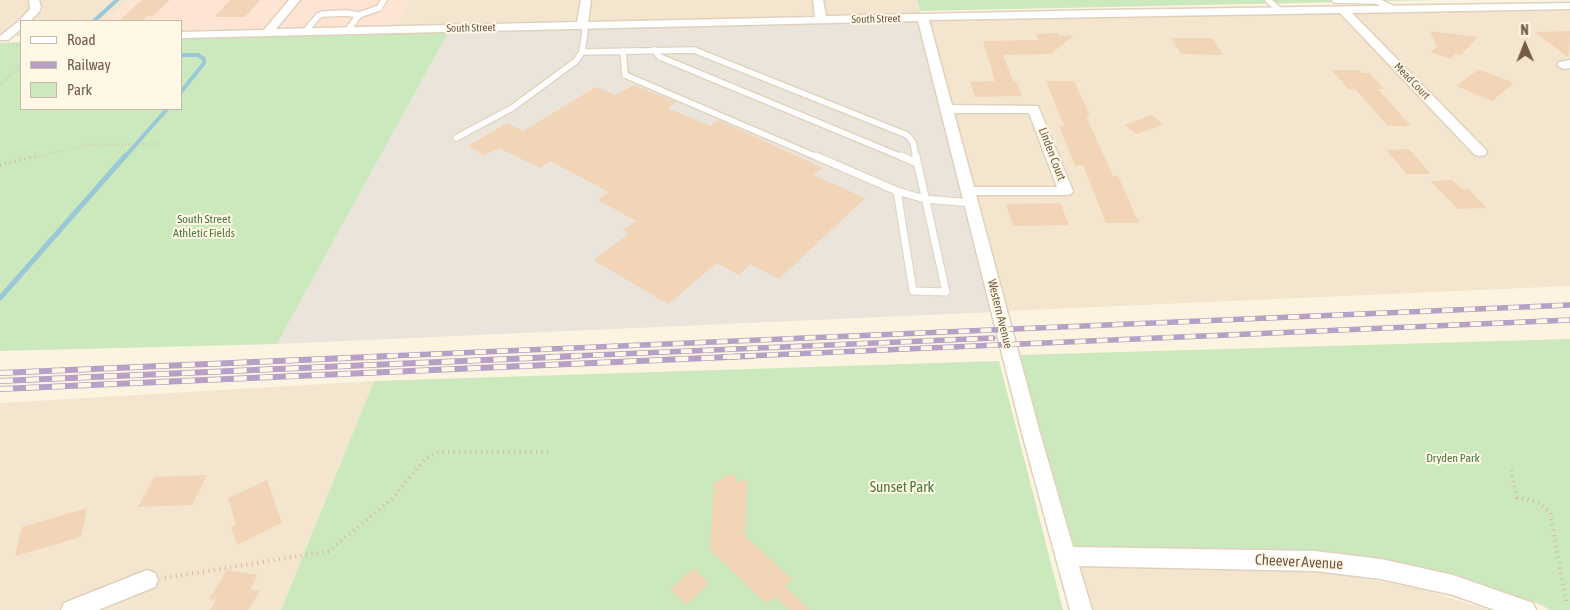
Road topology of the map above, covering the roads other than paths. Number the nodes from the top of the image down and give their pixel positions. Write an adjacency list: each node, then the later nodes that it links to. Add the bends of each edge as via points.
1 (34, 0): 12 (street, via 35,10)
2 (295, 0): 18 (street)
3 (384, 0): 10 (lane, via 379,8)
4 (586, 0): 15 (street)
5 (818, 0): 13 (street)
6 (1268, 0): 9 (lane)
7 (1340, 5): 8 (street, South Street, via 1394,9); 9 (street, South Street); 27 (street, Mead Court)
8 (1570, 6)
9 (1280, 10): 11 (street, South Street)
10 (359, 15): 16 (lane); 17 (lane, via 323,14)
11 (923, 17): 13 (street, South Street); 25 (street, Western Avenue)
12 (25, 20)
13 (821, 20): 15 (street, South Street)
14 (20, 25): 20 (street)
15 (582, 26): 16 (street, South Street); 24 (lane, via 585,31)
16 (347, 31): 17 (street, South Street)
17 (305, 32): 18 (street, South Street)
18 (267, 33): 19 (street, South Street)
19 (182, 35)
20 (2, 38): 21 (street)
21 (20, 38)
22 (654, 50): 23 (lane); 28 (lane, via 660,57); 28 (lane, via 694,50 907,135)
23 (623, 51): 24 (lane); 29 (lane, via 625,74)
24 (582, 52): 26 (lane, via 576,61 512,108)
25 (948, 109): 30 (street, Western Avenue); 30 (street, Linden Court, via 1034,109 1066,191)
26 (456, 138)
27 (1480, 152)
28 (917, 163): 31 (lane)
29 (897, 192): 31 (lane); 31 (lane, via 913,292 946,292)
30 (971, 197): 31 (lane, via 952,202); 32 (street, Western Avenue)
31 (925, 199)
32 (1066, 556): 35 (street, Western Avenue); 36 (street, Cheever Avenue, via 1316,561 1382,570 1453,586)
33 (147, 580): 34 (street)
34 (72, 610)
35 (1081, 610)
36 (1525, 610)

